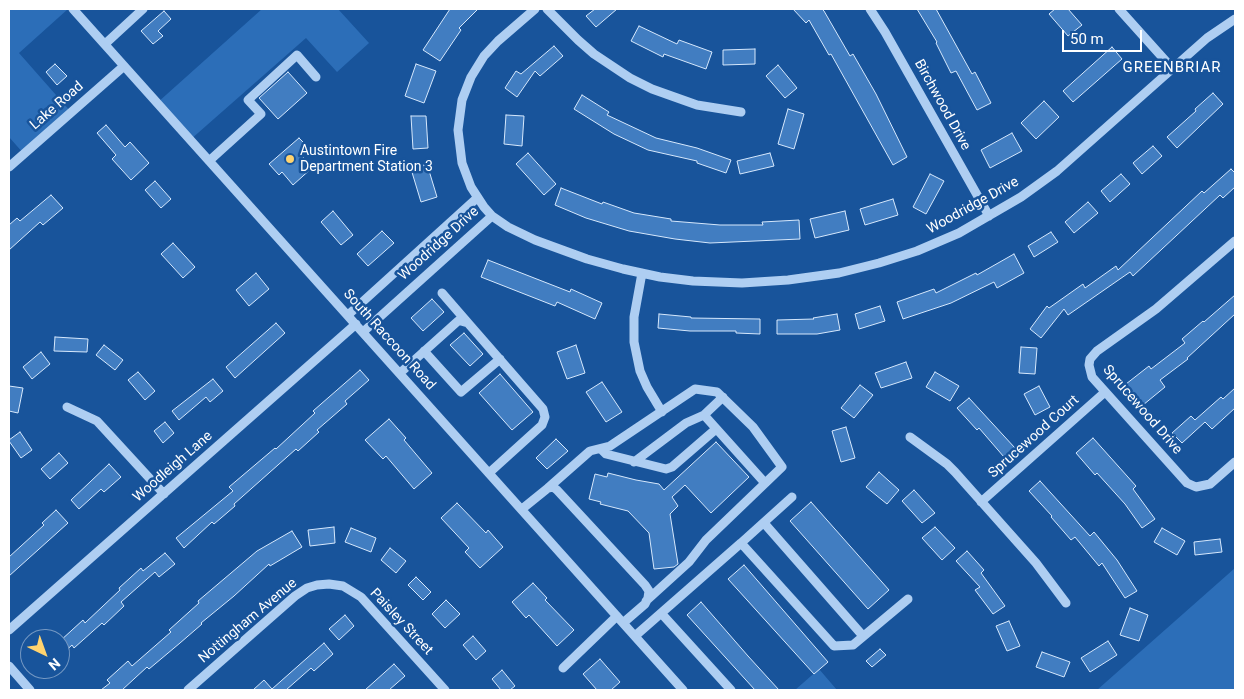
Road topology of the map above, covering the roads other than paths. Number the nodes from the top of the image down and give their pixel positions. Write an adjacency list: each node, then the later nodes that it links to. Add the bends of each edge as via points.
1 (73, 9): 8 (street, South Raccoon Road)
2 (143, 9): 8 (street)
3 (534, 9): 15 (street, via 484,56 462,100 458,130 460,148 464,170)
4 (547, 9): 12 (street, via 594,54 630,78 697,105)
5 (870, 9): 17 (street, Birchwood Drive)
6 (1119, 9): 10 (street)
7 (1235, 19): 10 (street, Woodridge Drive)
8 (104, 44): 9 (street, South Raccoon Road)
9 (124, 66): 13 (street, South Raccoon Road); 14 (street, Lake Road)
10 (1172, 68): 17 (street, Woodridge Drive, via 1057,171)
11 (316, 76): 13 (street, via 297,55 248,100 261,114)
12 (741, 112)
13 (209, 161): 21 (street, South Raccoon Road)
14 (9, 167)
15 (478, 198): 16 (street); 21 (street, Woodridge Drive)
16 (492, 216): 19 (street, Woodridge Drive, via 508,227 561,251); 24 (street, Woodridge Drive)
17 (989, 216): 19 (street, Woodridge Drive, via 917,251 839,273 742,283)
18 (1235, 241): 28 (street, Sprucewood Drive, via 1156,310 1092,356 1092,377)
19 (642, 273): 31 (street, via 634,317 634,342 640,371)
20 (442, 293): 22 (street)
21 (348, 315): 23 (street, South Raccoon Road)
22 (468, 323): 25 (street, via 458,322); 26 (street)
23 (356, 324): 24 (street, South Raccoon Road); 41 (street, Woodleigh Lane)
24 (362, 332): 27 (street, South Raccoon Road)
25 (424, 351): 26 (street, via 461,392); 27 (street)
26 (500, 359): 38 (street, via 544,409 545,417 542,425)
27 (400, 373): 38 (street, South Raccoon Road)
28 (1105, 392): 37 (street, Sprucewood Drive, via 1192,486 1210,484); 43 (street, Sprucewood Court)
29 (723, 397): 31 (street, via 717,392 695,389); 32 (street); 39 (street, via 753,427 782,467)
30 (67, 407): 41 (street, via 97,421)
31 (662, 412): 35 (street, via 610,446)
32 (704, 415): 33 (street); 36 (street, via 686,423)
33 (716, 428): 36 (street, via 672,467 666,469); 39 (street)
34 (910, 437): 43 (street, via 947,464)
35 (600, 448): 36 (street, via 606,454); 40 (street, via 590,451)
36 (634, 462)
37 (1235, 462)
38 (489, 473): 44 (street, South Raccoon Road)
39 (765, 483): 49 (street, via 706,540 689,562)
40 (548, 488): 44 (street); 49 (street, via 558,490 645,585 648,591)
41 (164, 494): 53 (street, Woodleigh Lane)
42 (792, 497): 45 (street)
43 (981, 502): 50 (street, via 1036,563)
44 (522, 509): 52 (street, South Raccoon Road)
45 (764, 523): 46 (street); 55 (street)
46 (741, 542): 51 (street); 55 (street, via 834,646 853,645)
47 (330, 584): 59 (street, Nottingham Avenue, via 307,588 295,596); 60 (street, Paisley Street, via 343,586 362,597)
48 (908, 599): 55 (street)
49 (646, 601): 52 (street)
50 (1066, 603)
51 (662, 613): 54 (street); 62 (street)
52 (620, 620): 54 (street, South Raccoon Road); 57 (street)
53 (9, 630)
54 (635, 636): 61 (street, South Raccoon Road)
55 (863, 636)
56 (9, 666): 58 (street)
57 (562, 668)
58 (30, 690)
59 (188, 690)
60 (446, 690)
61 (683, 690)
62 (731, 690)

